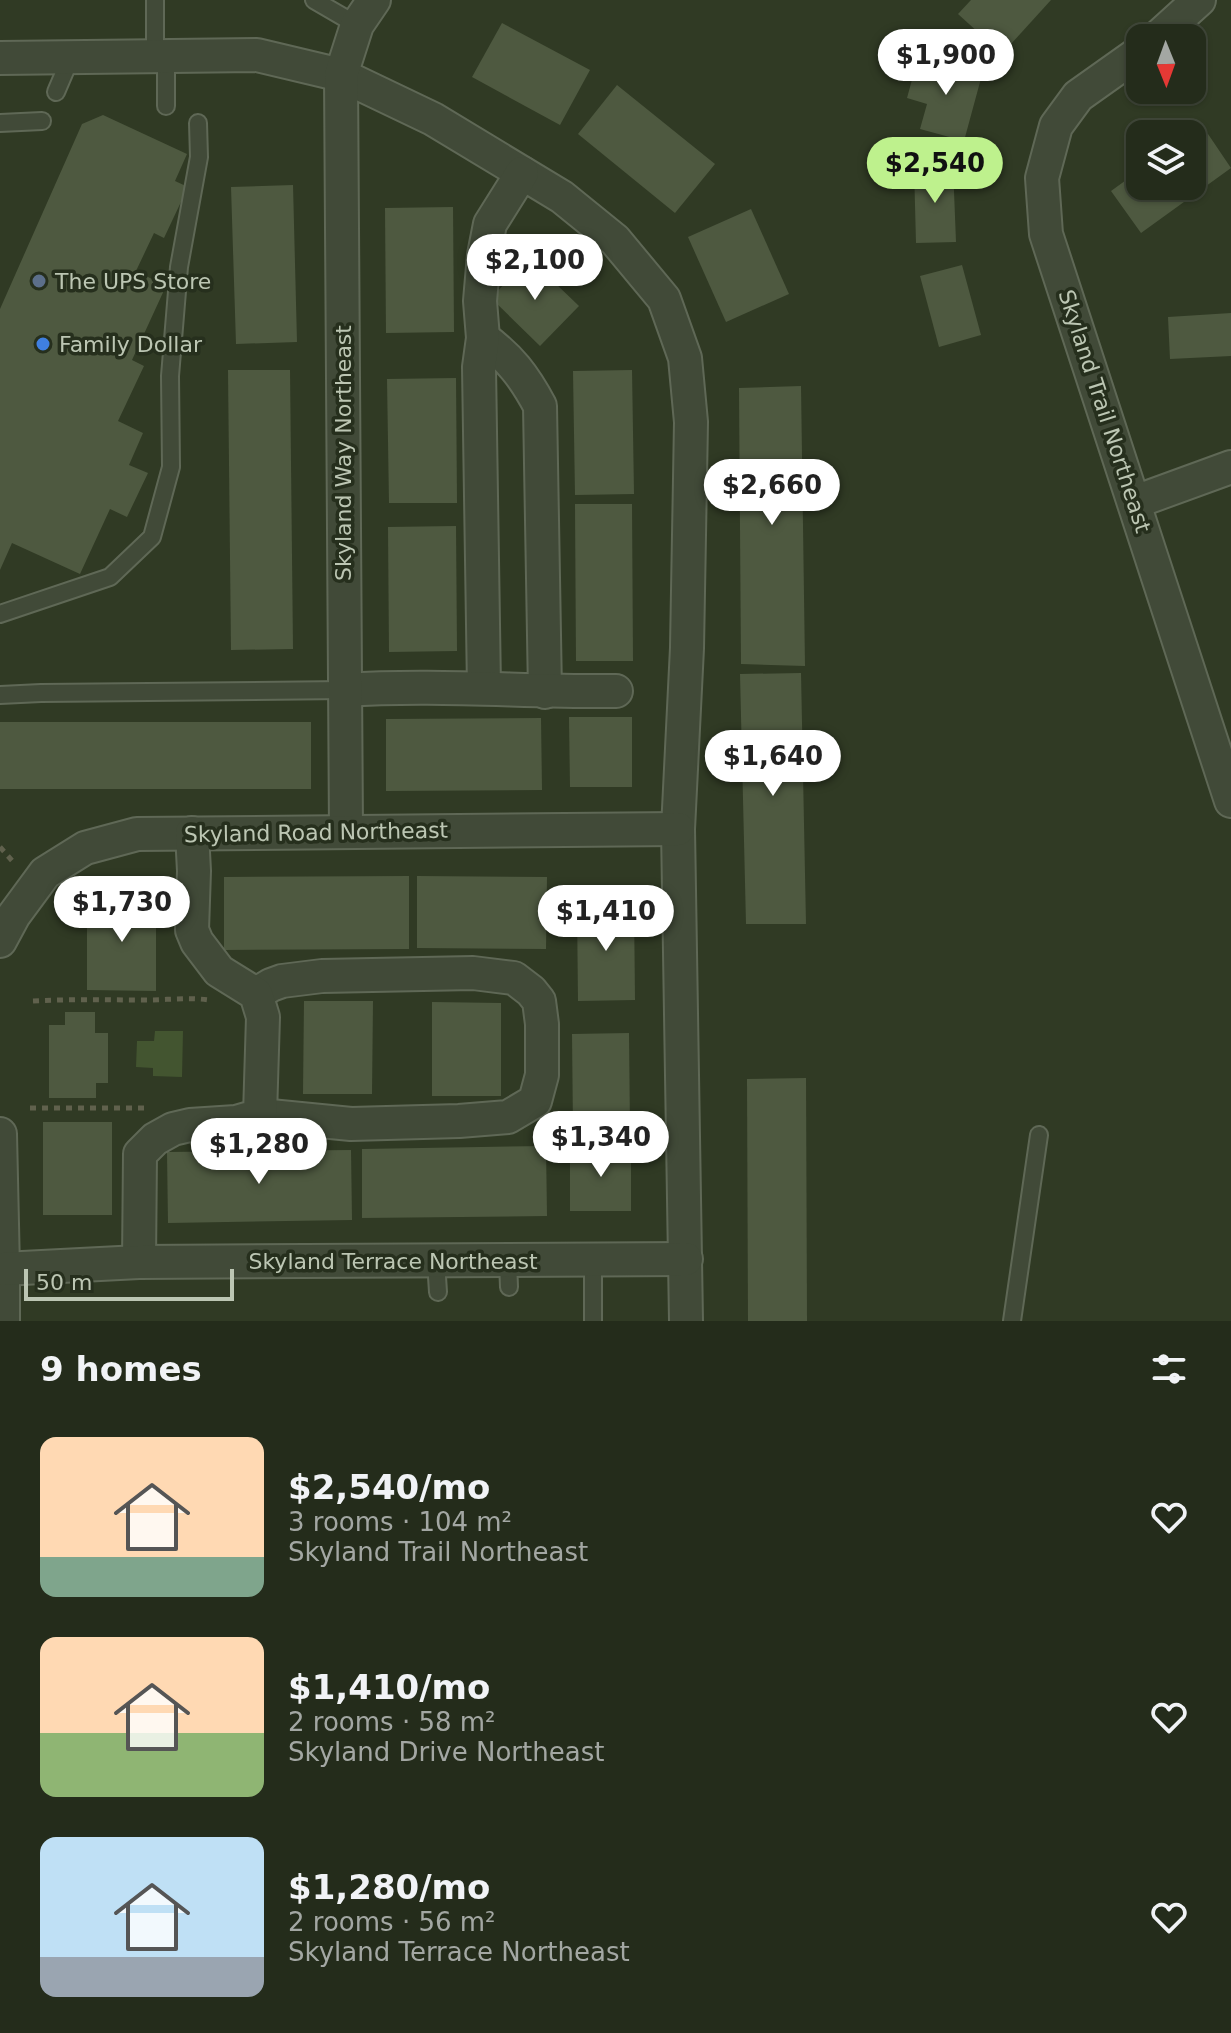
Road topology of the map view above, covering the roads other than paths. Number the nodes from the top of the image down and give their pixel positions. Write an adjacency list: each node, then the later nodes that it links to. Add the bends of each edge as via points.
1 (155, 0): 6 (lane)
2 (314, 0): 4 (lane)
3 (1199, 0): 5 (street)
4 (366, 12): 10 (street, Skyland Way Northeast)
5 (1172, 24)
6 (161, 56): 7 (street); 10 (street, via 257,55); 12 (lane)
7 (71, 57): 8 (street); 11 (lane)
8 (0, 58)
9 (1126, 62): 19 (street, Skyland Trail Northeast, via 1078,96 1056,126 1042,178 1046,234)
10 (341, 75): 16 (street, via 433,119); 22 (street, Skyland Way Northeast)
11 (56, 92)
12 (166, 106)
13 (42, 121): 14 (lane)
14 (0, 123)
15 (198, 123): 20 (lane, via 199,157 179,267 170,376 171,467 152,537 110,577)
16 (522, 173): 17 (street, via 490,224 480,301); 27 (street, via 615,240 664,299 685,358 691,437)
17 (483, 338): 21 (street, via 479,367); 24 (street, via 518,369 540,406)
18 (1231, 467): 19 (street)
19 (1135, 502): 26 (street, Skyland Trail Northeast)
20 (0, 614)
21 (484, 688): 22 (street); 24 (street)
22 (345, 690): 25 (lane); 28 (street, Skyland Way Northeast)
23 (616, 691): 24 (street)
24 (545, 692)
25 (0, 695)
26 (1231, 801)
27 (678, 829): 28 (street, Skyland Road Northeast); 36 (street)
28 (346, 831): 29 (street, Skyland Road Northeast)
29 (192, 833): 30 (street, Skyland Road Northeast, via 137,834 85,848 45,873); 31 (street, via 192,930 219,971)
30 (0, 941)
31 (256, 994): 32 (street, via 263,1017); 32 (street, via 282,981 322,976 473,973 514,978 539,1001 542,1024 542,1075 535,1101 508,1117 351,1124)
32 (260, 1115): 37 (street, via 173,1129 140,1154)
33 (1039, 1135): 42 (lane)
34 (0, 1152): 38 (street)
35 (593, 1259): 36 (street, Skyland Terrace Northeast); 37 (street, Skyland Terrace Northeast, via 508,1274 437,1276); 40 (lane)
36 (686, 1259): 41 (street)
37 (139, 1262): 38 (street, Skyland Terrace Northeast)
38 (2, 1279): 39 (street)
39 (3, 1321)
40 (593, 1321)
41 (686, 1321)
42 (1012, 1321)

